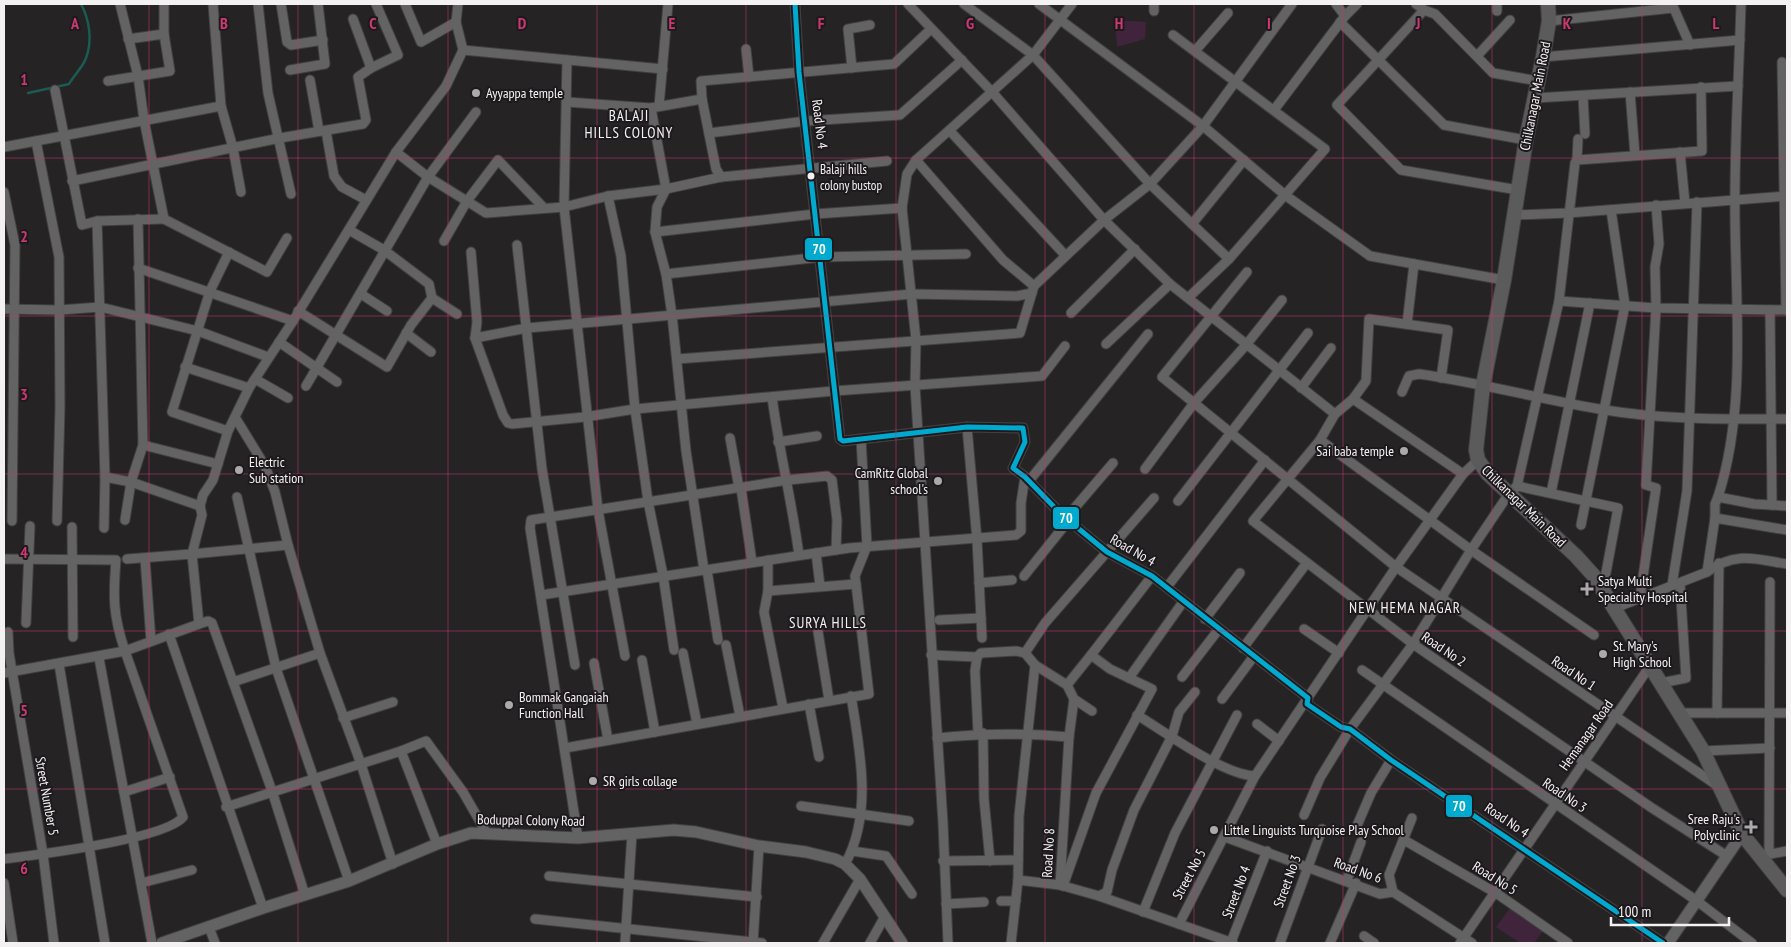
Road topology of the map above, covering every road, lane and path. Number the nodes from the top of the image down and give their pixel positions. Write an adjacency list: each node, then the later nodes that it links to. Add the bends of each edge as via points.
1 (120, 4): 35 (street)
2 (164, 4): 33 (street)
3 (213, 4): 69 (street)
4 (258, 4): 80 (street, via 268,93)
5 (281, 4): 36 (street, via 287,42 291,45)
6 (318, 4): 36 (street)
7 (376, 4): 49 (street, via 398,55)
8 (405, 4): 29 (street, via 421,42)
9 (458, 4): 29 (street)
10 (668, 4): 51 (street)
11 (795, 4): 53 (street, Road No 4)
12 (908, 4): 32 (street)
13 (964, 4): 42 (street)
14 (1039, 4): 26 (street)
15 (1072, 4): 26 (street)
16 (1292, 4): 59 (street)
17 (1336, 4): 27 (street)
18 (1357, 4): 27 (street)
19 (1416, 4): 23 (street)
20 (1548, 4): 30 (main road, Chilkanagar Main Road)
21 (1741, 4): 37 (street)
22 (1672, 6): 30 (street); 38 (street)
23 (1424, 10): 43 (street, via 1436,14); 45 (street)
24 (1228, 13): 41 (street)
25 (353, 19): 49 (street)
26 (1062, 19): 42 (street); 75 (street)
27 (1343, 19): 45 (street); 71 (street)
28 (1510, 20): 43 (street)
29 (456, 22): 40 (street)
30 (1548, 22): 44 (main road, Chilkanagar Main Road)
31 (870, 24): 50 (street, via 848,29)
32 (931, 29): 47 (street); 50 (street, via 894,64)
33 (164, 34): 35 (street); 54 (street, via 170,71)
34 (1173, 35): 41 (street)
35 (128, 39): 54 (street)
36 (323, 40): 52 (street, via 324,66)
37 (1740, 40): 38 (street); 60 (street)
38 (1690, 45): 44 (street)
39 (746, 49): 55 (street)
40 (463, 50): 46 (street); 85 (street, via 446,86)
41 (1195, 51): 59 (street)
42 (1033, 55): 64 (street); 97 (street)
43 (1477, 56): 58 (street, via 1493,73)
44 (1543, 57): 58 (main road, Chilkanagar Main Road)
45 (1378, 59): 81 (street, via 1444,125); 99 (street, via 1337,105 1401,170)
46 (567, 60): 51 (street); 68 (street)
47 (962, 60): 64 (street); 74 (street, via 900,115)
48 (1782, 62): 105 (street)
49 (371, 68): 76 (street, via 358,77 365,122)
50 (852, 68): 53 (street)
51 (663, 69): 70 (street)
52 (290, 70)
53 (800, 72): 55 (street); 74 (street, Road No 4)
54 (138, 76): 57 (street); 73 (street)
55 (750, 77): 67 (street, via 701,81)
56 (310, 80): 76 (street)
57 (108, 81)
58 (1538, 81): 66 (main road, Chilkanagar Main Road)
59 (1236, 82): 71 (street); 75 (street)
60 (1738, 86): 61 (street); 107 (street)
61 (1701, 88): 63 (street); 86 (street, via 1702,151)
62 (55, 90): 79 (street)
63 (1630, 92): 65 (street); 87 (street)
64 (993, 93): 77 (street); 121 (street)
65 (1583, 96): 66 (street); 90 (street)
66 (1535, 98): 81 (main road, Chilkanagar Main Road)
67 (702, 99): 70 (street); 78 (street)
68 (567, 102): 70 (street); 112 (street)
69 (221, 106): 73 (street); 84 (street)
70 (655, 107): 98 (street)
71 (1274, 110): 103 (street, via 1325,149)
72 (476, 112): 94 (street)
73 (144, 120): 79 (street); 92 (street)
74 (806, 121): 78 (street); 93 (street, Road No 4)
75 (1203, 126): 89 (street); 97 (street)
76 (322, 131): 80 (street); 106 (street, via 334,176 342,187)
77 (950, 131): 88 (street); 135 (street)
78 (709, 133): 95 (street, via 716,169)
79 (64, 135): 82 (street); 96 (street)
80 (280, 138): 84 (street); 102 (street)
81 (1526, 140): 99 (main road, Chilkanagar Main Road)
82 (36, 141): 83 (street); 160 (street, via 59,258)
83 (4, 147)
84 (233, 148): 92 (street); 101 (street)
85 (396, 152): 94 (street); 106 (street)
86 (1680, 152): 87 (street); 110 (street)
87 (1635, 155): 90 (street)
88 (916, 160): 114 (street, via 907,174); 144 (street, via 1003,260)
89 (1244, 160): 103 (street); 123 (street)
90 (1577, 160): 116 (street)
91 (887, 161): 93 (street)
92 (152, 165): 96 (street); 120 (street)
93 (812, 167): 95 (street); 117 (street, Road No 4)
94 (428, 177): 108 (street); 130 (street)
95 (721, 177): 98 (street)
96 (72, 181): 122 (street, via 82,225)
97 (1150, 184): 121 (street); 123 (street)
98 (666, 189): 104 (street); 125 (street, via 657,207)
99 (1518, 190): 118 (main road, Chilkanagar Main Road)
100 (4, 192): 159 (street, via 15,246)
101 (241, 192)
102 (291, 194)
103 (1285, 195): 137 (street); 138 (street, via 1370,256)
104 (608, 196): 112 (street); 171 (street, via 621,256)
105 (1786, 196): 107 (street); 163 (street)
106 (366, 200): 124 (street)
107 (1735, 200): 109 (street); 161 (street)
108 (467, 201): 113 (street, via 486,213); 113 (street, via 498,160); 127 (street)
109 (1697, 202): 110 (street); 157 (street)
110 (1685, 203): 111 (street)
111 (1656, 205): 115 (street); 156 (street, via 1659,244 1655,267)
112 (564, 207): 113 (street); 173 (street)
113 (544, 208)
114 (902, 208): 117 (street); 134 (street)
115 (1611, 210): 116 (street); 154 (street)
116 (1568, 213): 118 (street); 151 (street)
117 (815, 214): 125 (street); 136 (street, Road No 4)
118 (1514, 215): 142 (main road, Chilkanagar Main Road)
119 (138, 219): 120 (street); 122 (street); 139 (street)
120 (164, 219): 131 (street)
121 (1104, 220): 129 (street); 135 (street)
122 (97, 221): 155 (street)
123 (1192, 224): 137 (street)
124 (349, 230): 130 (street); 164 (street)
125 (654, 232): 141 (street)
126 (287, 238): 131 (street, via 267,272)
127 (444, 241)
128 (517, 245): 175 (street)
129 (1135, 249): 143 (street); 166 (street)
130 (384, 250): 146 (street); 149 (street, via 429,284)
131 (228, 252): 145 (street)
132 (471, 252): 181 (street, via 477,322)
133 (966, 254): 134 (street)
134 (907, 255): 136 (street); 147 (street)
135 (1065, 255): 144 (street)
136 (821, 258): 141 (street); 153 (street, Road No 4)
137 (1229, 259): 148 (street)
138 (1414, 264): 142 (street); 174 (street)
139 (138, 268): 145 (street); 168 (street)
140 (1247, 272): 170 (street)
141 (666, 274): 169 (street)
142 (1504, 280): 198 (main road, Chilkanagar Main Road)
143 (1170, 284): 148 (street); 184 (street)
144 (1033, 289): 147 (street, via 1017,296); 182 (street, via 1020,333)
145 (210, 291): 172 (street); 176 (street)
146 (361, 294): 165 (street); 180 (street)
147 (912, 294): 153 (street); 182 (street)
148 (1189, 297): 170 (street)
149 (432, 298): 167 (street); 177 (street)
150 (1282, 300): 185 (street)
151 (1559, 301): 152 (street); 205 (street)
152 (1590, 303): 154 (street); 210 (street)
153 (824, 304): 169 (street); 187 (street, Road No 4)
154 (1625, 305): 156 (street); 213 (street)
155 (100, 307): 160 (street); 168 (street); 239 (street)
156 (1656, 308): 157 (street); 215 (street)
157 (1695, 308): 161 (street); 218 (street)
158 (4, 309): 159 (street)
159 (15, 310): 160 (street); 263 (street)
160 (58, 310): 264 (street)
161 (1736, 310): 162 (street); 219 (street)
162 (1770, 310): 163 (street); 220 (street)
163 (1787, 310)
164 (298, 311): 172 (street); 180 (street)
165 (387, 311)
166 (1070, 313)
167 (457, 314)
168 (139, 315): 176 (street); 232 (street)
169 (672, 315): 171 (street); 191 (street)
170 (1211, 317): 185 (street); 209 (street, Road No 1, via 1162,377)
171 (626, 319): 173 (street); 212 (street)
172 (293, 321): 183 (street)
173 (575, 323): 175 (street); 217 (street)
174 (1407, 324): 196 (street, via 1448,330); 208 (street, Road No 2, via 1369,319 1366,381)
175 (526, 328): 181 (street); 222 (street)
176 (198, 331): 190 (street); 192 (street)
177 (406, 333): 180 (street, via 387,367); 189 (street)
178 (1308, 333): 194 (street)
179 (1148, 334): 241 (street)
180 (336, 335): 193 (street)
181 (475, 338): 222 (street, via 508,423)
182 (916, 340): 187 (street); 200 (street)
183 (279, 342): 190 (street); 193 (street)
184 (1106, 344)
185 (1246, 345): 194 (street); 209 (street)
186 (1066, 346): 200 (street, via 1042,376)
187 (828, 348): 191 (street); 203 (street, Road No 4)
188 (1331, 348): 202 (street)
189 (431, 352)
190 (268, 357): 195 (street)
191 (677, 359): 211 (street)
192 (185, 368): 201 (street); 224 (street, via 172,412)
193 (317, 369): 197 (street); 199 (street)
194 (1278, 370): 202 (street); 226 (street)
195 (255, 378): 201 (street); 207 (street)
196 (1441, 378): 198 (street); 204 (street, via 1419,374 1409,376)
197 (337, 382)
198 (1483, 385): 205 (street); 234 (main road, Chilkanagar Main Road, via 1476,450)
199 (306, 386)
200 (915, 386): 203 (street); 225 (street)
201 (249, 388): 216 (street)
202 (1301, 388): 214 (street)
203 (834, 391): 206 (street); 229 (street, Road No 4, via 840,438)
204 (1402, 392)
205 (1538, 396): 210 (street); 245 (street)
206 (772, 397): 211 (street); 231 (street)
207 (288, 398)
208 (1353, 399): 214 (street, Road No 2); 238 (street)
209 (1194, 403): 226 (street, Road No 1); 237 (street)
210 (1570, 403): 213 (street); 246 (street)
211 (681, 406): 212 (street); 247 (street)
212 (635, 409): 217 (street); 252 (street)
213 (1605, 410): 215 (street); 253 (street)
214 (1335, 414): 230 (street, Road No 2)
215 (1650, 416): 218 (street); 310 (street, via 1646,485 1656,488)
216 (235, 417): 224 (street); 272 (street, via 265,466)
217 (586, 417): 222 (street); 257 (street)
218 (1689, 417): 219 (street); 303 (street, via 1688,491)
219 (1735, 419): 220 (street); 248 (street)
220 (1771, 419): 221 (street); 254 (street)
221 (1787, 419)
222 (538, 421): 258 (street)
223 (966, 428): 225 (street, Road No 4); 241 (street, Road No 4, via 1022,428 1025,442 1013,468); 270 (street)
224 (228, 431): 236 (street)
225 (919, 432): 229 (street, Road No 4); 271 (street)
226 (1230, 432): 233 (street, Road No 1); 251 (street)
227 (817, 436): 231 (street)
228 (730, 438): 244 (street)
229 (861, 439): 273 (street)
230 (1320, 440): 240 (street, Road No 2); 261 (street)
231 (778, 442): 242 (street)
232 (143, 445): 236 (street); 243 (street)
233 (1265, 460): 240 (street, Road No 1); 305 (street)
234 (1478, 460): 238 (street, Street No 5); 245 (main road, Chilkanagar Main Road)
235 (1113, 463): 260 (street)
236 (218, 464): 255 (street)
237 (1145, 469)
238 (1463, 474): 261 (street, Street No 5)
239 (105, 477): 243 (street); 268 (street)
240 (1287, 478): 289 (street, Road No 2, via 1253,521); 291 (street, Road No 1)
241 (1027, 479): 260 (street, Road No 4); 270 (street, via 1021,503 1021,531 1016,535)
242 (788, 480): 244 (street); 275 (street, via 830,477 837,520); 280 (street)
243 (131, 482): 255 (street); 262 (street)
244 (740, 488): 247 (street); 287 (street)
245 (1513, 490): 246 (street); 276 (street); 306 (main road, Chilkanagar Main Road, via 1576,556)
246 (1550, 493): 253 (street)
247 (694, 494): 252 (street); 292 (street)
248 (1718, 497): 254 (street); 259 (street)
249 (237, 498): 274 (street)
250 (1154, 498): 277 (street)
251 (1178, 500)
252 (648, 501): 257 (street); 295 (street)
253 (1585, 501): 265 (street); 306 (street, via 1618,508)
254 (1772, 505): 256 (street)
255 (200, 506): 279 (street, via 202,514)
256 (1787, 506)
257 (598, 510): 258 (street); 301 (street)
258 (551, 518): 307 (street); 309 (street, via 531,520)
259 (1715, 518): 269 (street); 293 (street)
260 (1067, 519): 277 (street, Road No 4); 296 (street)
261 (1429, 519): 276 (street); 291 (street, Street No 5)
262 (124, 520)
263 (12, 521)
264 (57, 522)
265 (1581, 525)
266 (30, 526): 282 (street)
267 (72, 527): 285 (street)
268 (104, 528)
269 (1787, 530)
270 (977, 540): 271 (street); 300 (street)
271 (926, 541): 273 (street); 339 (street)
272 (288, 545): 274 (street); 336 (street)
273 (868, 546): 275 (street); 302 (street)
274 (247, 550): 279 (street); 351 (street)
275 (836, 550): 278 (street)
276 (1471, 550): 311 (street); 325 (street)
277 (1107, 552): 297 (street, Road No 4); 335 (street, via 1045,623)
278 (816, 553): 280 (street); 304 (street)
279 (192, 554): 284 (street); 319 (street)
280 (799, 555): 286 (street)
281 (4, 559): 282 (street)
282 (29, 559): 285 (street); 318 (street)
283 (127, 559): 284 (street)
284 (145, 559): 329 (street)
285 (71, 560): 326 (street); 334 (street, via 116,560 115,622)
286 (768, 560): 287 (street); 308 (street)
287 (752, 562): 292 (street)
288 (1719, 563): 290 (street, via 1741,557); 293 (street); 371 (street)
289 (1306, 564): 314 (street, Road No 2); 332 (street)
290 (1787, 564)
291 (1396, 567): 311 (street, Road No 1); 314 (street, Street No 5)
292 (706, 570): 295 (street); 328 (street)
293 (1707, 572): 303 (street)
294 (1240, 573): 316 (street)
295 (663, 575): 301 (street); 333 (street)
296 (1024, 576)
297 (1152, 576): 305 (street, Road No 4); 340 (street)
298 (1012, 580): 300 (street)
299 (1770, 582): 372 (street)
300 (979, 583): 315 (street)
301 (613, 584): 307 (street); 341 (street)
302 (856, 584): 304 (street); 361 (street, via 870,691 867,695)
303 (1676, 584): 310 (street); 357 (street, via 1686,678)
304 (820, 586): 308 (street)
305 (1167, 588): 312 (street, Road No 4)
306 (1603, 590): 313 (main road, Chilkanagar Main Road)
307 (561, 591): 309 (street); 348 (street)
308 (768, 591): 368 (street, via 764,612)
309 (541, 595): 390 (street)
310 (1640, 597): 313 (street)
311 (1441, 599): 330 (street); 377 (street, Road No 1)
312 (1183, 602): 316 (street, Road No 4); 355 (street)
313 (1615, 608): 350 (main road, Chilkanagar Main Road)
314 (1367, 609): 330 (street, Road No 2); 338 (street, Street No 5)
315 (981, 618): 317 (street); 327 (street)
316 (1205, 618): 320 (street, Road No 4)
317 (939, 620)
318 (26, 623)
319 (199, 624): 324 (street); 356 (street, via 212,623)
320 (1219, 629): 332 (street, Road No 4); 354 (street)
321 (1304, 629): 338 (street)
322 (8, 632): 353 (street, Street Number 5)
323 (818, 632): 365 (street)
324 (169, 634): 329 (street); 407 (street)
325 (1594, 635)
326 (73, 637)
327 (982, 638)
328 (718, 640)
329 (151, 641): 334 (street)
330 (1413, 644): 359 (street); 397 (street, Road No 2)
331 (726, 645): 376 (street)
332 (1243, 648): 342 (street, Road No 4)
333 (674, 650)
334 (126, 651): 344 (street); 400 (street)
335 (1025, 652): 343 (street, via 981,653); 349 (street)
336 (320, 653): 351 (street); 378 (street)
337 (683, 653): 379 (street)
338 (1339, 653): 362 (street, Street No 5)
339 (931, 655): 343 (street); 387 (street)
340 (1091, 655): 355 (street); 358 (street)
341 (625, 656)
342 (1254, 656): 362 (street, Road No 4); 364 (street)
343 (977, 657): 383 (street, via 975,671)
344 (99, 658): 347 (street); 404 (street)
345 (642, 660): 382 (street)
346 (594, 663): 388 (street)
347 (59, 664): 353 (street); 423 (street)
348 (575, 665)
349 (1035, 665): 358 (street); 384 (street)
350 (1650, 666): 357 (main road, Chilkanagar Main Road); 377 (street, Hemanagar Road)
351 (276, 668): 356 (street); 401 (street)
352 (1362, 670): 359 (street, Road No 3)
353 (8, 673): 429 (street, Street Number 5)
354 (1182, 677)
355 (1129, 678): 374 (street, via 1152,688)
356 (233, 682): 403 (street)
357 (1661, 683): 370 (main road, Chilkanagar Main Road)
358 (1067, 685): 363 (street)
359 (1383, 686): 381 (street); 405 (street, Road No 3)
360 (1195, 692): 385 (street, via 1179,712)
361 (851, 696): 365 (street); 408 (street, via 862,772)
362 (1308, 698): 381 (street, Road No 4, via 1307,704 1341,727); 389 (street, Street No 5)
363 (1074, 699): 369 (street); 386 (street, Road No 8)
364 (1222, 699)
365 (829, 700): 367 (street)
366 (393, 702): 378 (street)
367 (809, 704): 368 (street); 394 (street)
368 (783, 708): 376 (street)
369 (1092, 711)
370 (1679, 713): 371 (street); 393 (main road, Chilkanagar Main Road)
371 (1717, 713): 372 (street)
372 (1770, 713): 373 (street); 391 (street)
373 (1787, 713)
374 (1137, 715): 385 (street); 449 (street, via 1096,793)
375 (1237, 715): 396 (street)
376 (740, 716): 379 (street)
377 (1616, 717): 397 (street, Hemanagar Road); 402 (street, Road No 1)
378 (343, 718): 398 (street)
379 (697, 724): 382 (street)
380 (1257, 724): 389 (street)
381 (1350, 729): 395 (street, Road No 4); 409 (street, via 1320,778)
382 (655, 732): 388 (street)
383 (980, 733): 384 (street); 387 (street); 435 (street)
384 (1026, 733): 386 (street); 433 (street)
385 (1172, 736): 396 (street); 454 (street, via 1134,810 1107,892)
386 (1069, 737): 449 (street, Road No 8)
387 (937, 738): 434 (street)
388 (608, 740): 390 (street)
389 (1278, 740): 399 (street, Street No 5)
390 (565, 748): 419 (street)
391 (1770, 748): 393 (street); 430 (street)
392 (401, 751): 398 (street); 414 (street, via 426,741 463,792); 422 (street)
393 (1702, 751): 402 (main road, Chilkanagar Main Road)
394 (819, 757)
395 (1391, 760): 412 (street, via 1371,793); 425 (street, Road No 4)
396 (1212, 761): 399 (street, via 1244,776); 462 (street, via 1176,833)
397 (1585, 761): 405 (street, Hemanagar Road); 431 (street, Road No 2)
398 (361, 764): 401 (street); 436 (street)
399 (1255, 776): 417 (street, Street No 5)
400 (170, 777): 404 (street); 418 (street, via 183,818 173,826)
401 (315, 779): 403 (street); 443 (street)
402 (1718, 786): 416 (main road, Chilkanagar Main Road)
403 (272, 791): 407 (street); 453 (street)
404 (124, 792): 418 (street)
405 (1556, 805): 425 (street, Hemanagar Road); 458 (street, Road No 3)
406 (801, 806): 408 (street)
407 (226, 807): 461 (street)
408 (859, 815): 411 (street); 426 (street)
409 (1304, 815)
410 (1412, 818): 420 (street)
411 (909, 822)
412 (1356, 828)
413 (1322, 829): 438 (street, Street No 3)
414 (486, 832): 419 (street, Boduppal Colony Road); 422 (street, Boduppal Colony Road, via 471,833)
415 (632, 833): 419 (street, Boduppal Colony Road); 424 (street, Boduppal Colony Road, via 696,832); 447 (street)
416 (1742, 834): 430 (main road, Chilkanagar Main Road); 431 (street)
417 (1225, 837): 427 (street, Road No 6); 465 (street, Street No 5)
418 (132, 838): 423 (street); 446 (street)
419 (578, 838)
420 (1404, 840): 450 (street, via 1389,875); 451 (street, Road No 5)
421 (1361, 842): 444 (street)
422 (437, 844): 436 (street, Boduppal Colony Road)
423 (89, 845): 429 (street); 472 (street)
424 (759, 846): 437 (street, Boduppal Colony Road, via 806,852); 455 (street)
425 (1526, 849): 451 (street, Hemanagar Road); 489 (street, Road No 4)
426 (852, 851): 437 (street); 452 (street, via 886,856)
427 (1267, 851): 438 (street, Road No 6); 483 (street, Street No 4)
428 (1787, 852): 430 (street)
429 (43, 854): 432 (street); 471 (street, Street Number 5)
430 (1764, 855): 448 (main road, Chilkanagar Main Road)
431 (1727, 856): 458 (street)
432 (4, 859)
433 (1018, 860): 435 (street); 442 (street)
434 (943, 861): 435 (street); 460 (street)
435 (990, 861)
436 (393, 864): 443 (street, Boduppal Colony Road)
437 (845, 864): 441 (street, Boduppal Colony Road)
438 (1306, 866): 444 (street, Road No 6); 484 (street, Street No 3)
439 (192, 870): 446 (street)
440 (549, 876): 447 (street)
441 (860, 879): 464 (street, Boduppal Colony Road); 478 (street)
442 (1018, 880): 449 (street); 457 (street)
443 (349, 882): 453 (street, Boduppal Colony Road)
444 (1351, 882): 450 (street, Road No 6, via 1380,894); 485 (street)
445 (4, 883): 470 (street)
446 (141, 883): 473 (street)
447 (628, 884): 455 (street); 467 (street)
448 (1786, 885)
449 (1061, 886): 454 (street, Road No 8)
450 (1393, 892): 469 (street, Road No 6)
451 (1496, 893): 469 (street, Hemanagar Road); 488 (street, Road No 5)
452 (912, 894)
453 (305, 895): 461 (street, Boduppal Colony Road)
454 (1099, 896): 462 (street, Road No 8)
455 (757, 897): 477 (street)
456 (1001, 901): 457 (street)
457 (1016, 901): 482 (street)
458 (1697, 901): 490 (street); 491 (street, Road No 3)
459 (984, 902): 460 (street)
460 (946, 904): 481 (street)
461 (263, 908): 466 (street, Boduppal Colony Road)
462 (1143, 912): 465 (street, Road No 8)
463 (535, 918): 467 (street)
464 (884, 918): 479 (street); 480 (street, Boduppal Colony Road)
465 (1178, 924): 483 (street, Road No 8)
466 (209, 927): 474 (street, Boduppal Colony Road); 475 (street)
467 (627, 929): 476 (street); 477 (street)
468 (1364, 936): 486 (street)
469 (1462, 940): 487 (street, Road No 6)
470 (13, 943)
471 (54, 943)
472 (105, 943)
473 (152, 943)
474 (162, 943)
475 (214, 943)
476 (625, 943)
477 (756, 943)
478 (823, 943)
479 (870, 943)
480 (902, 943)
481 (948, 943)
482 (1011, 943)
483 (1232, 943)
484 (1280, 943)
485 (1330, 943)
486 (1374, 943)
487 (1472, 943)
488 (1568, 943)
489 (1663, 943)
490 (1668, 943)
491 (1752, 943)

